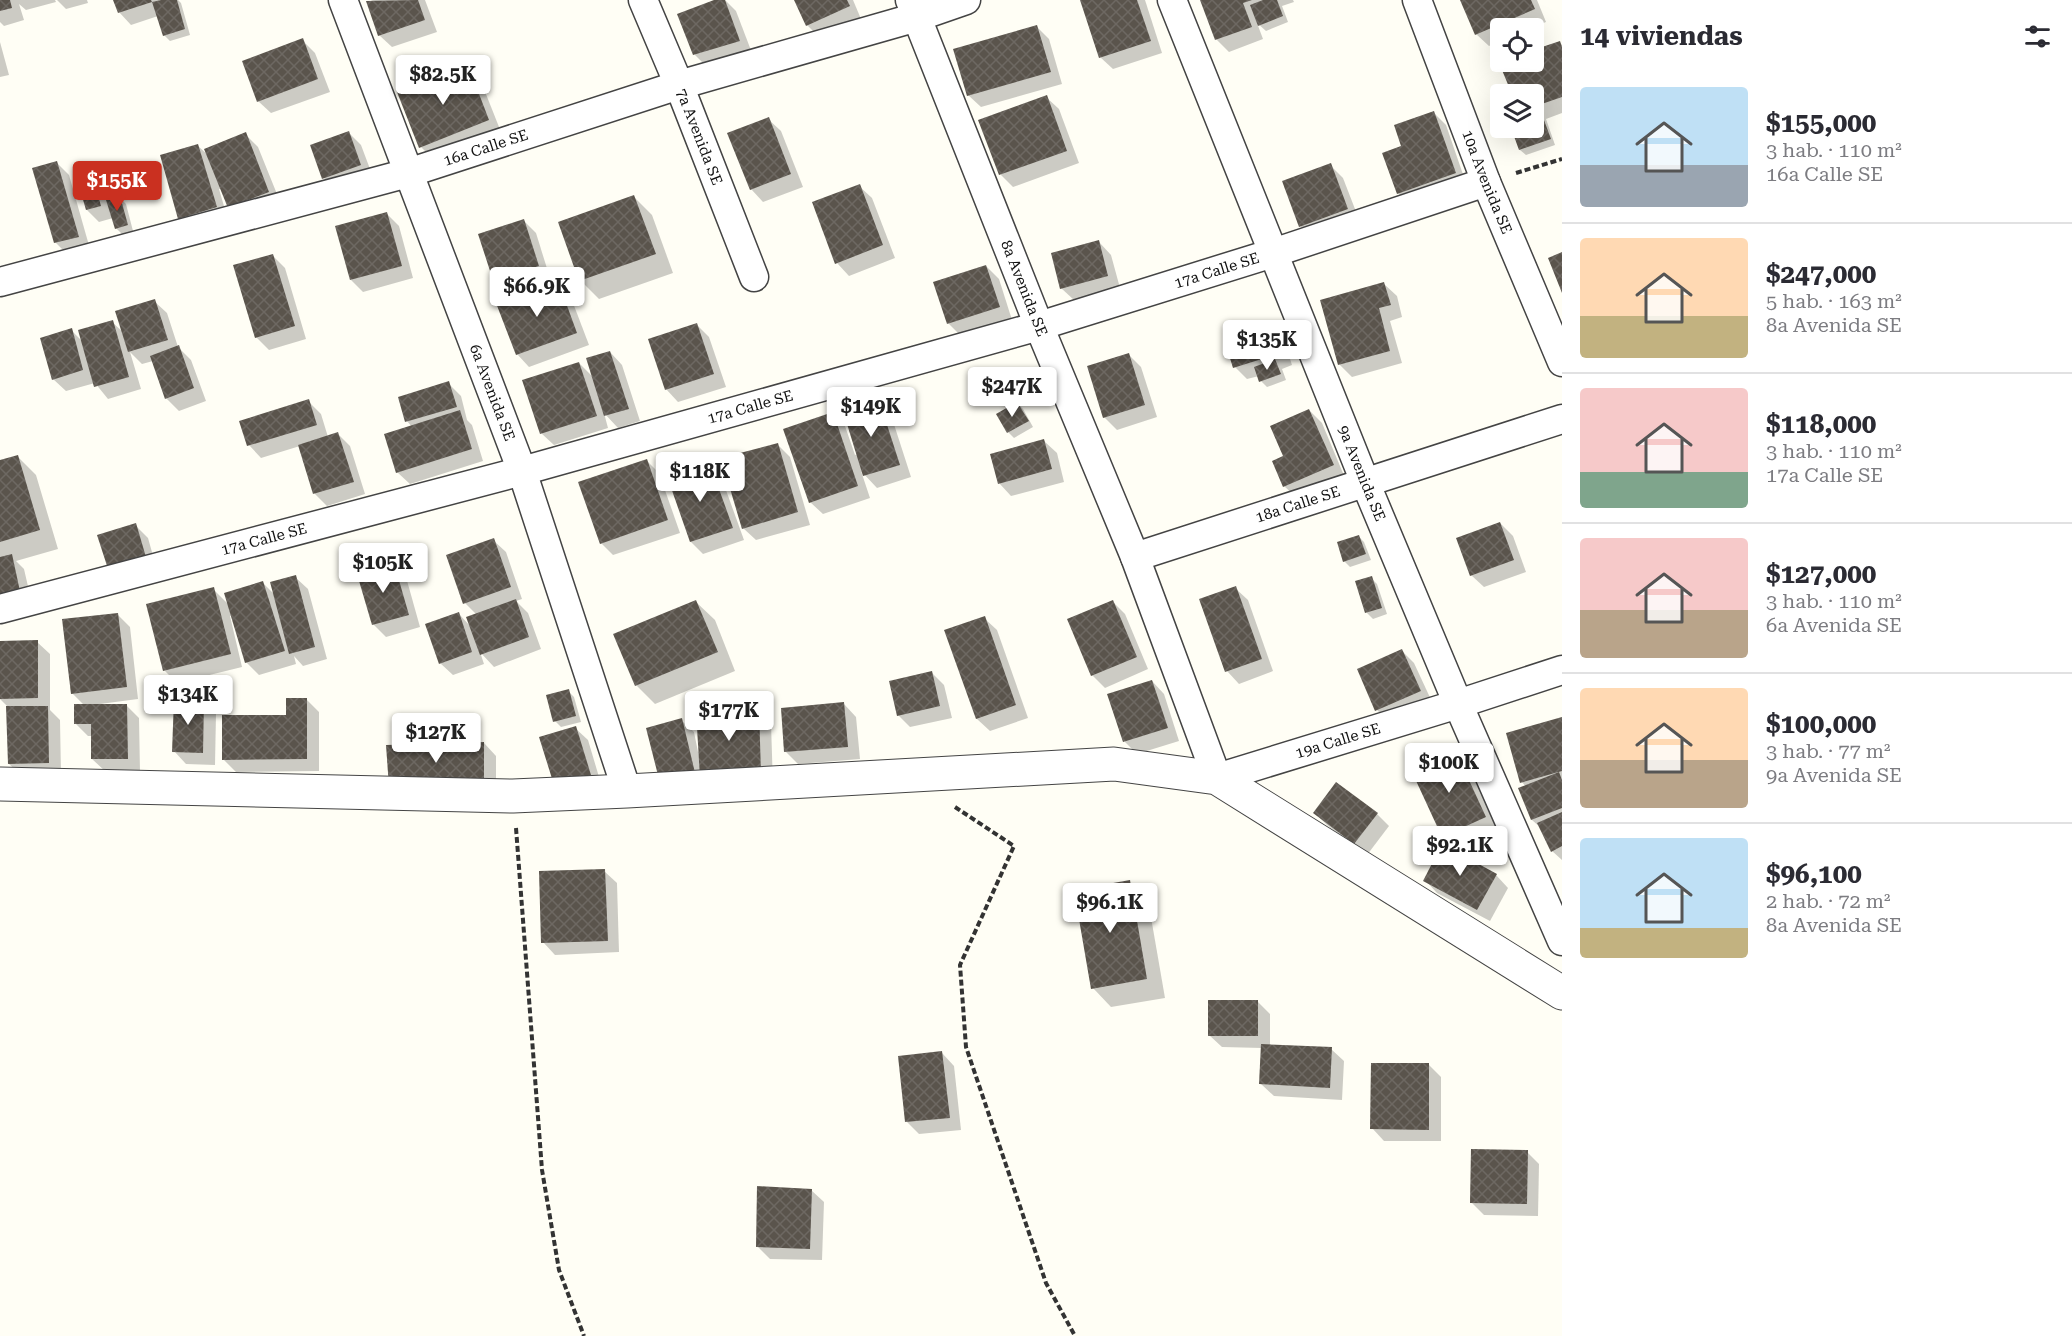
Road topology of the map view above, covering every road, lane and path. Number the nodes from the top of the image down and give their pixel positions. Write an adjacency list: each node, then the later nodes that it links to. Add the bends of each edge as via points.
1 (343, 0): 9 (street, 6a Avenida SE)
2 (643, 0): 7 (street, 7a Avenida SE)
3 (966, 0): 6 (street, 16a Calle SE)
4 (1172, 0): 11 (street, 9a Avenida SE)
5 (1417, 0): 10 (street, 10a Avenida SE)
6 (914, 8): 7 (street, 16a Calle SE); 14 (street, 8a Avenida SE)
7 (680, 85): 9 (street, 16a Calle SE); 12 (street, 7a Avenida SE)
8 (1562, 159): 10 (path)
9 (408, 173): 13 (street, 16a Calle SE); 17 (street, 6a Avenida SE)
10 (1486, 182): 11 (street, 17a Calle SE); 15 (street, 10a Avenida SE)
11 (1273, 253): 14 (street, 17a Calle SE); 18 (street, 9a Avenida SE)
12 (754, 276)
13 (0, 282)
14 (1039, 326): 17 (street, 17a Calle SE); 19 (street, 8a Avenida SE)
15 (1562, 362)
16 (1562, 419): 18 (street, 18a Calle SE)
17 (522, 471): 20 (street, 17a Calle SE); 26 (street, 6a Avenida SE)
18 (1365, 482): 19 (street, 18a Calle SE); 22 (street, 9a Avenida SE)
19 (1135, 557): 24 (street, 8a Avenida SE)
20 (0, 609)
21 (1562, 670): 22 (street, 19a Calle SE)
22 (1458, 704): 24 (street, 19a Calle SE); 28 (street, 9a Avenida SE)
23 (913, 776): 24 (street, via 1114,764); 26 (street); 31 (path, via 1014,846 960,965 966,1047 1046,1283)
24 (1217, 778): 29 (street)
25 (0, 784): 27 (street)
26 (627, 792): 27 (street)
27 (513, 796): 30 (path, via 542,1170 559,1270)
28 (1562, 941)
29 (1562, 993)
30 (584, 1336)
31 (1075, 1336)

